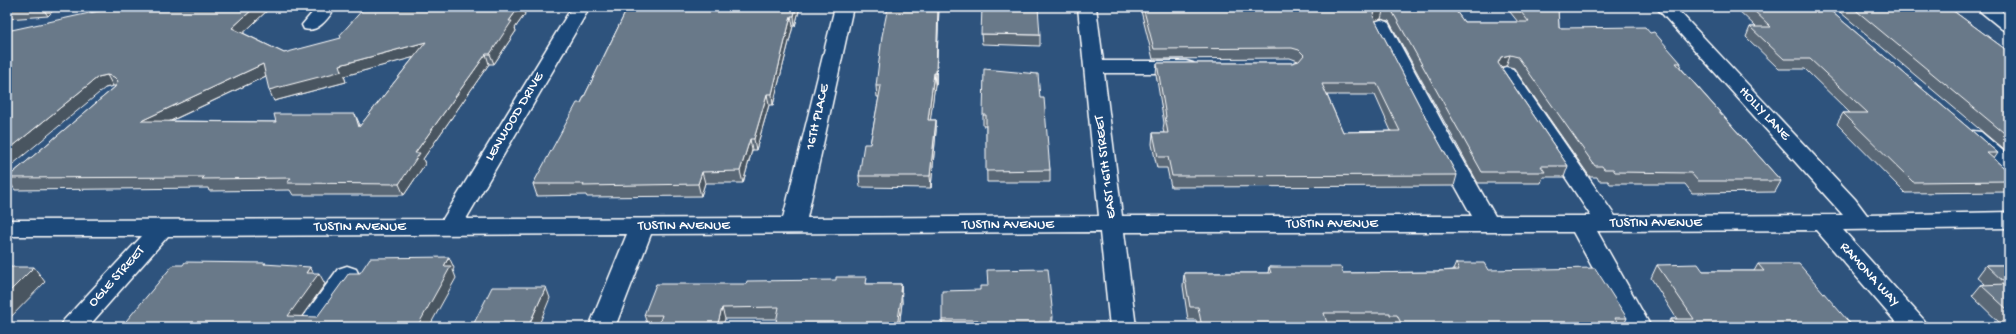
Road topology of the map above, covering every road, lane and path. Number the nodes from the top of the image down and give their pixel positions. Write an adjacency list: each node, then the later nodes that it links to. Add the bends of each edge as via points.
1 (327, 7): 7 (street)
2 (581, 7): 23 (street, LENWOOD DRIVE)
3 (844, 7): 24 (street, 16TH PLACE)
4 (1087, 7): 10 (street, EAST 16TH STREET)
5 (1665, 7): 18 (street, HOLLY LANE)
6 (1984, 7): 8 (street)
7 (311, 25)
8 (2009, 25)
9 (1381, 26): 20 (street)
10 (1094, 67): 11 (street); 19 (street, EAST 16TH STREET)
11 (1204, 67)
12 (1506, 73): 21 (street)
13 (1962, 127): 14 (street)
14 (2009, 168)
15 (2009, 220): 18 (street, TUSTIN AVENUE)
16 (1823, 222): 18 (street, TUSTIN AVENUE); 21 (street, TUSTIN AVENUE); 33 (street, RAMONA WAY)
17 (1580, 223): 20 (street, TUSTIN AVENUE); 21 (street, TUSTIN AVENUE); 32 (street)
18 (1862, 223)
19 (1113, 224): 20 (street, TUSTIN AVENUE); 24 (street, TUSTIN AVENUE); 31 (street, EAST 16TH STREET)
20 (1488, 224)
21 (1608, 224)
22 (642, 226): 23 (street, TUSTIN AVENUE); 24 (street, TUSTIN AVENUE); 30 (street)
23 (450, 227): 26 (street, TUSTIN AVENUE)
24 (793, 227)
25 (7, 228): 26 (street, TUSTIN AVENUE)
26 (162, 228): 28 (street, OGLE STREET)
27 (347, 275): 29 (street)
28 (73, 327)
29 (309, 327)
30 (602, 327)
31 (1123, 327)
32 (1638, 327)
33 (1915, 327)

